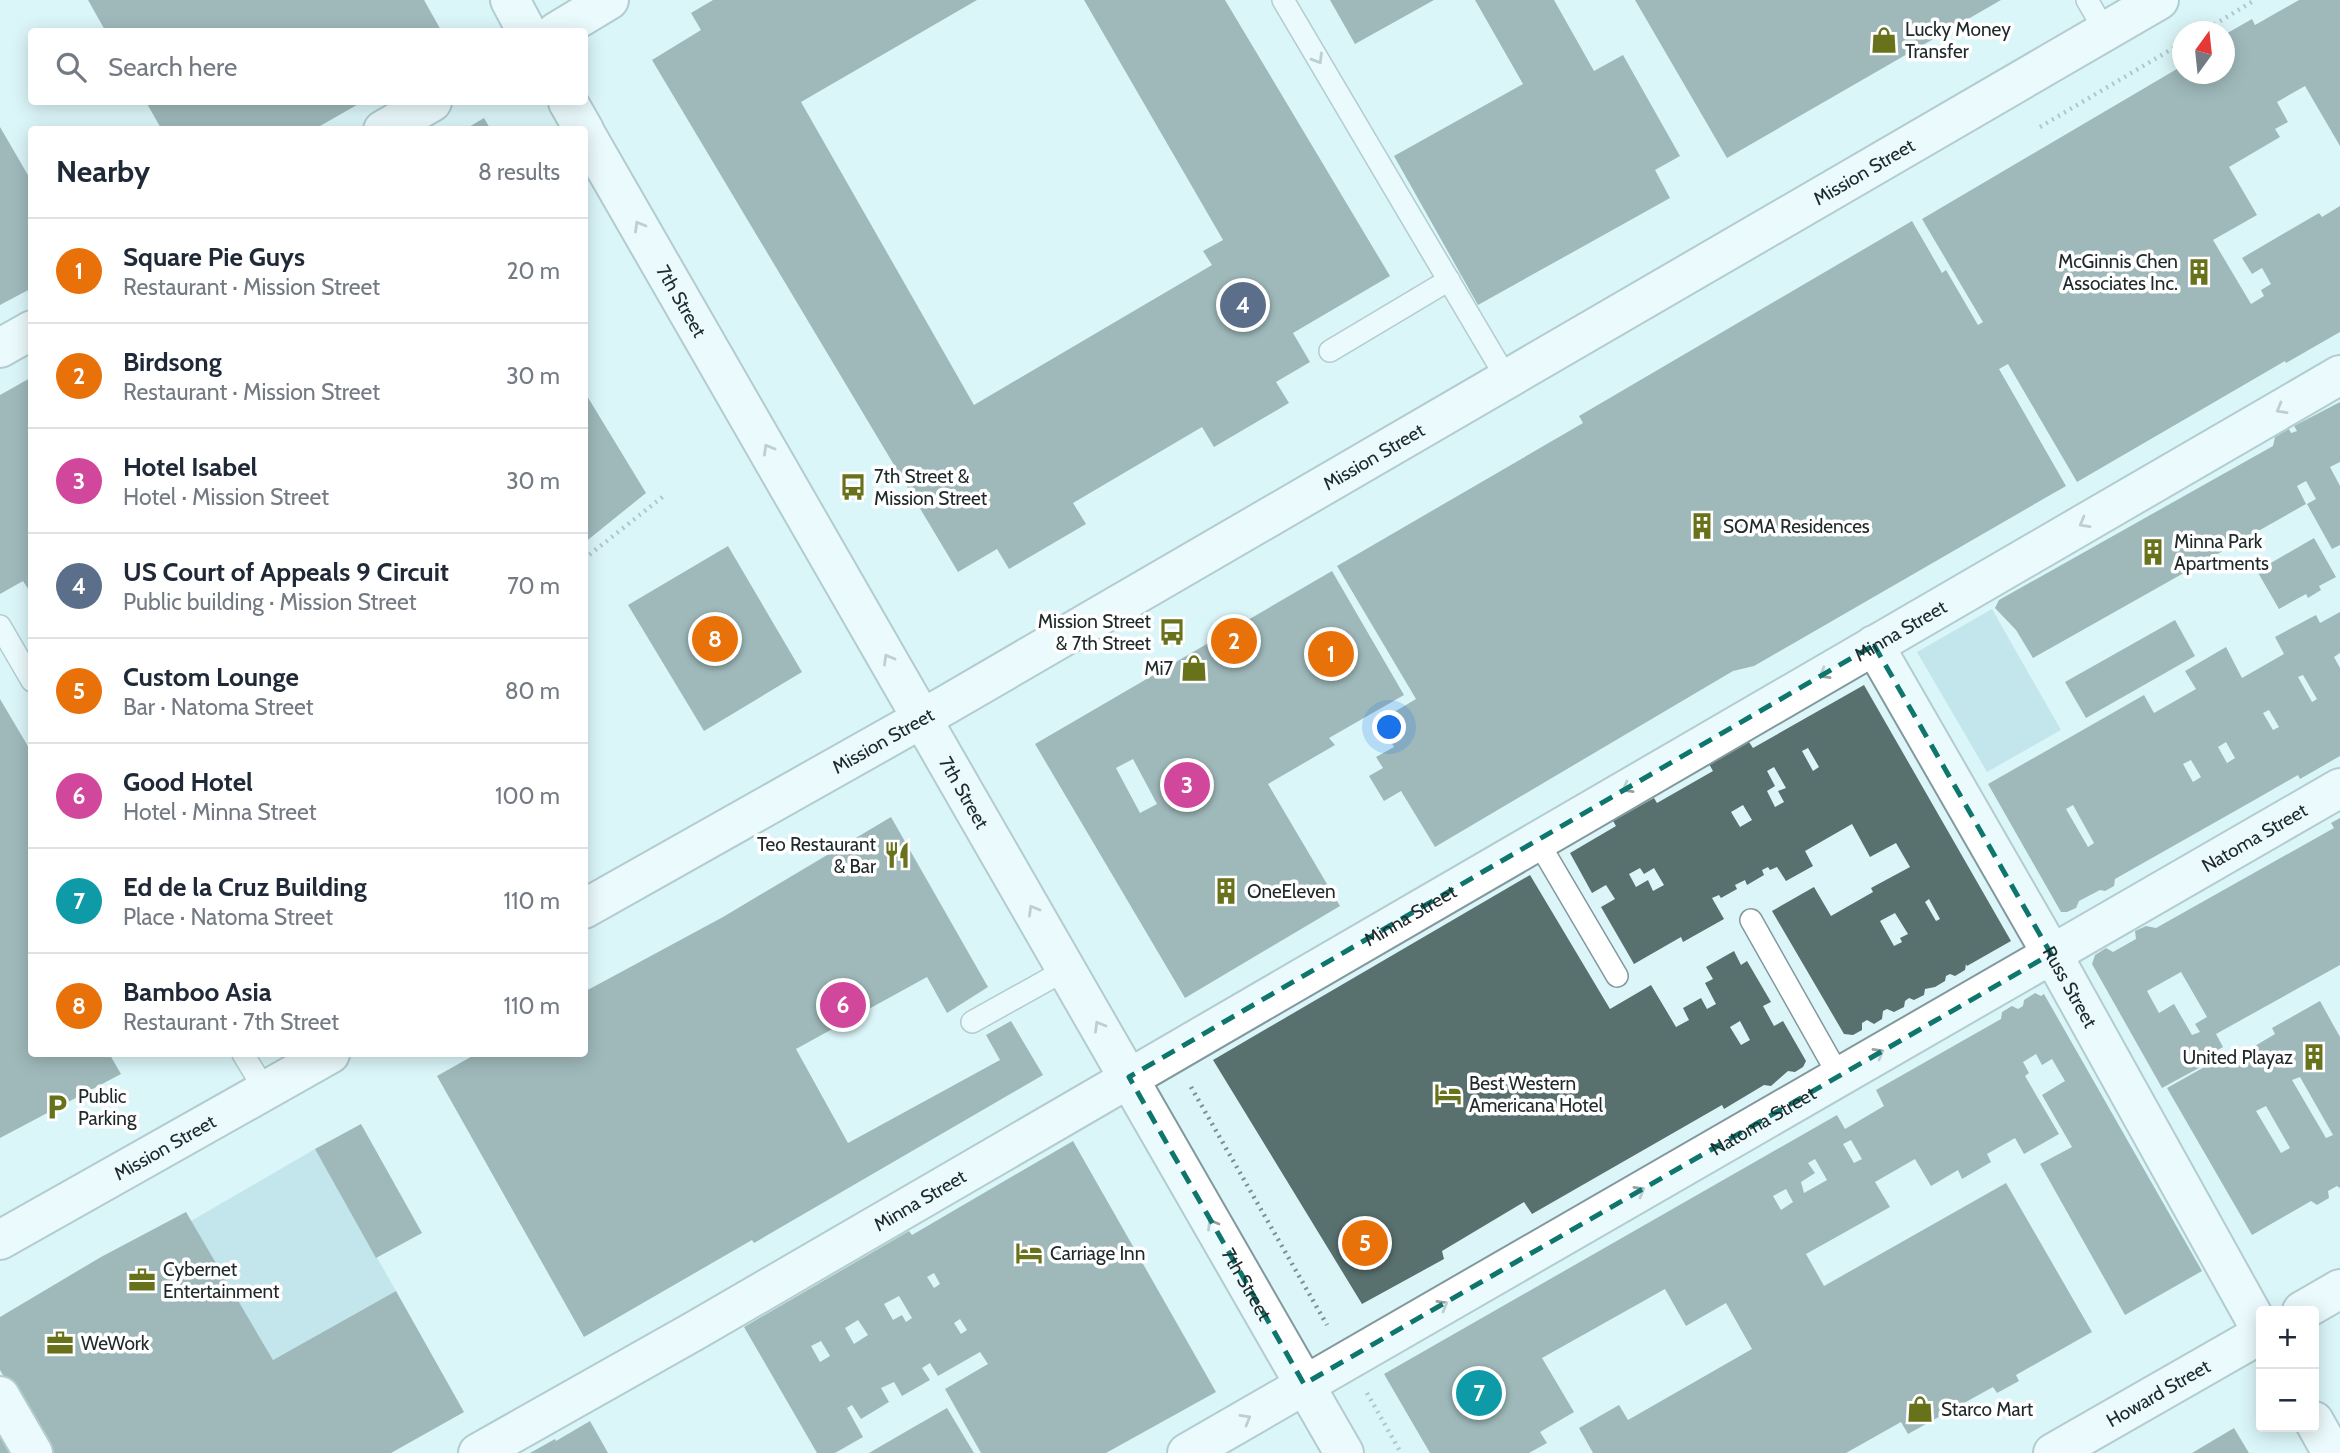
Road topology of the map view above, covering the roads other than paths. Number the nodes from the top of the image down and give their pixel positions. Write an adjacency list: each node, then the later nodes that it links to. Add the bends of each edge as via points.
1 (510, 0): 6 (street)
2 (610, 0): 7 (street)
3 (1283, 0): 13 (lane, one-way to 13)
4 (2158, 0): 5 (street, Mission Street)
5 (2096, 16): 18 (street, Mission Street)
6 (525, 28)
7 (563, 28)
8 (427, 105): 10 (street)
9 (570, 105): 11 (street, 7th Street)
10 (390, 126)
11 (582, 126)
12 (588, 137): 22 (street, 7th Street, one-way to 12)
13 (1449, 280): 16 (lane); 18 (lane)
14 (28, 332): 15 (street)
15 (0, 348)
16 (1330, 351)
17 (2340, 375): 20 (street, Minna Street, one-way to 20)
18 (1507, 379): 22 (street, Mission Street)
19 (0, 626): 21 (lane)
20 (1874, 645): 24 (street, Minna Street, one-way to 24); 27 (street, Russ Street)
21 (28, 674)
22 (922, 718): 25 (street, Mission Street); 28 (street, 7th Street, one-way to 22)
23 (2340, 788): 27 (street, Natoma Street)
24 (1537, 840): 29 (lane); 34 (street, Minna Street)
25 (588, 907)
26 (1751, 920): 33 (lane)
27 (2051, 954): 33 (street, Natoma Street, one-way to 27); 39 (street, Russ Street)
28 (1067, 969): 30 (lane); 34 (street, 7th Street, one-way to 28)
29 (1618, 976)
30 (972, 1021)
31 (245, 1057): 35 (lane)
32 (325, 1057): 35 (street, Mission Street)
33 (1839, 1076): 41 (street, Natoma Street, one-way to 33)
34 (1129, 1077): 41 (street, 7th Street, one-way to 34); 45 (street, Minna Street)
35 (265, 1090): 36 (street, Mission Street)
36 (0, 1240)
37 (2340, 1289): 38 (street)
38 (2311, 1306)
39 (2256, 1323)
40 (2256, 1335): 48 (street, Howard Street)
41 (1304, 1384): 46 (street, Natoma Street, one-way to 41); 47 (street, 7th Street)
42 (0, 1396): 44 (street)
43 (2319, 1431): 49 (street)
44 (33, 1453)
45 (478, 1453)
46 (1186, 1453)
47 (1344, 1453)
48 (2053, 1453)
49 (2332, 1453)

